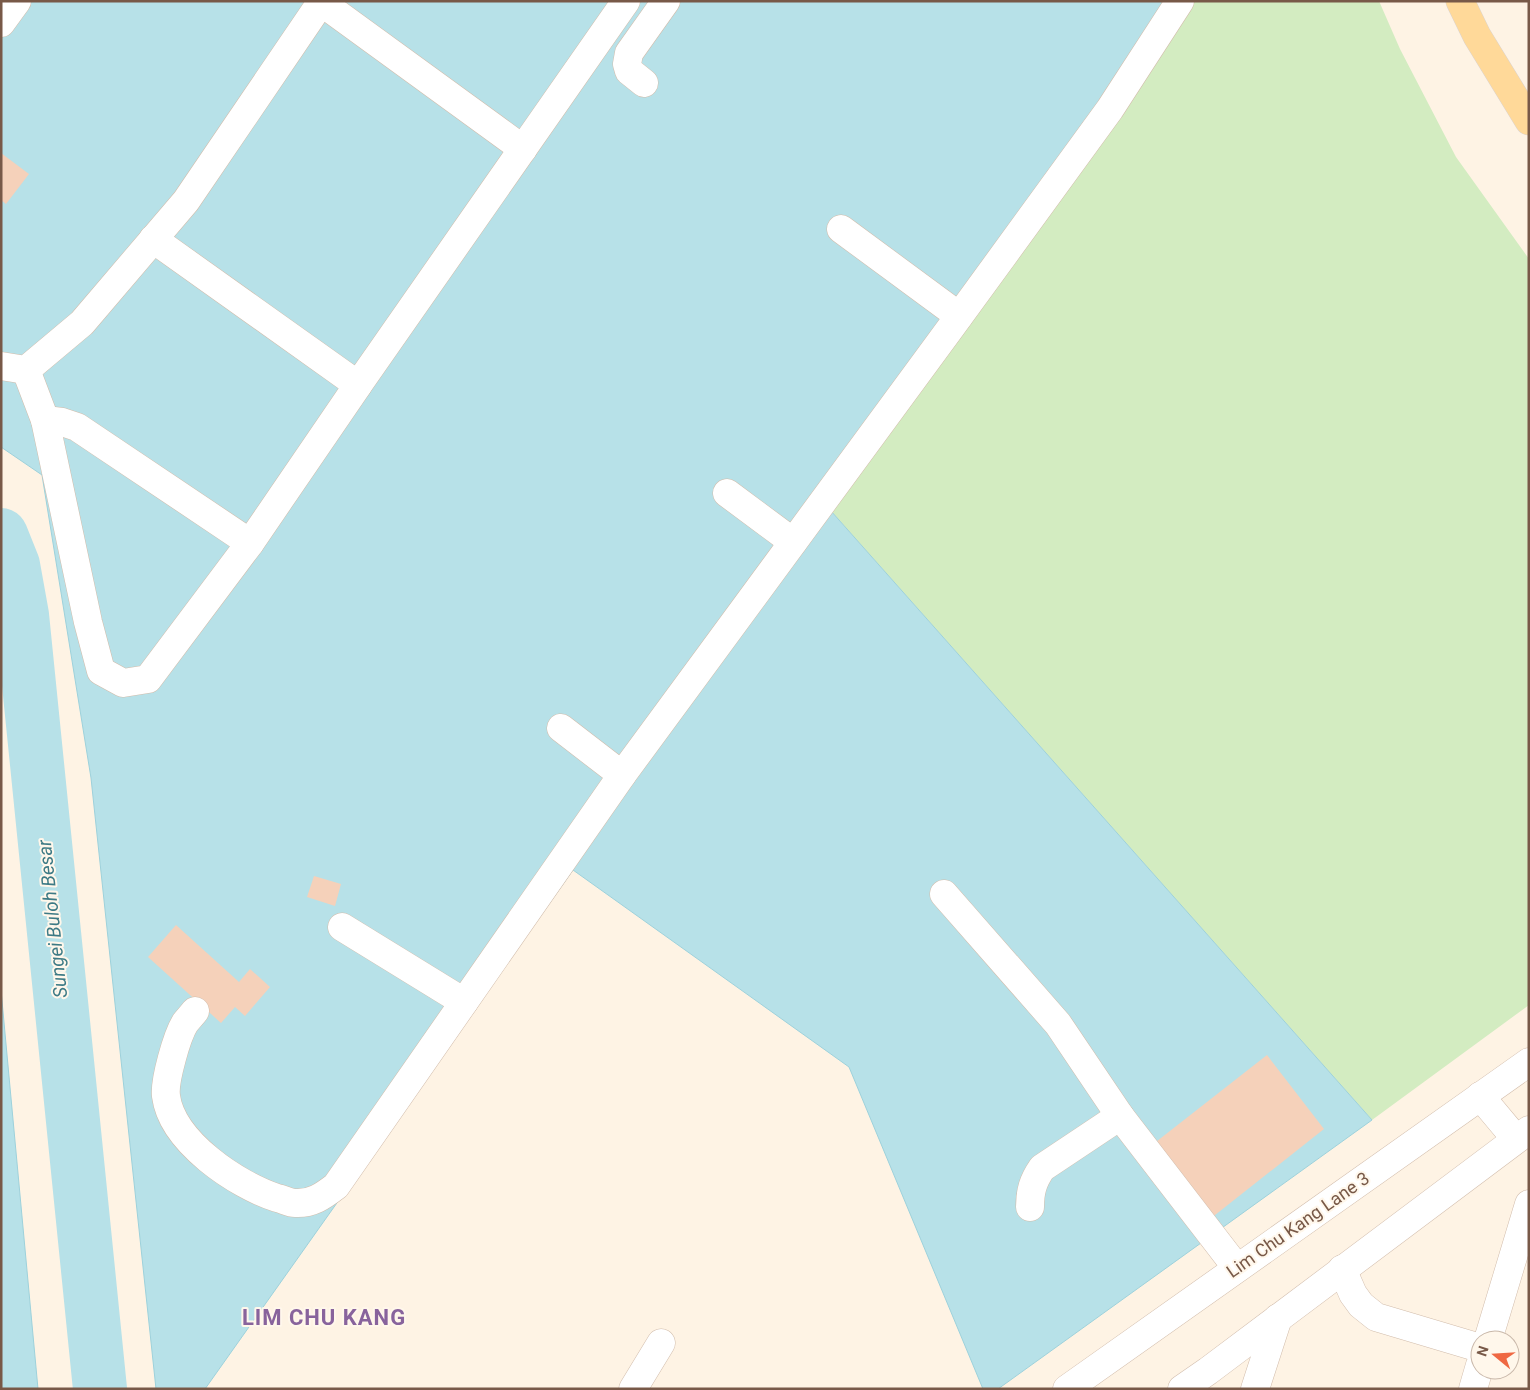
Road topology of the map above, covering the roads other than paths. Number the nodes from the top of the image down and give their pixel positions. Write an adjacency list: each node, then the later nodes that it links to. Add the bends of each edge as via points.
1 (17, 1): 7 (street)
2 (626, 1): 10 (street)
3 (666, 1): 8 (street, via 629,53 629,71)
4 (1180, 1): 13 (street, via 1110,108)
5 (1460, 1): 9 (main road, via 1477,36)
6 (322, 2): 10 (street); 12 (street, via 186,201)
7 (1, 23)
8 (644, 83)
9 (1529, 121)
10 (523, 149): 15 (street)
11 (841, 229): 13 (street)
12 (154, 239): 14 (street, via 82,323); 15 (street)
13 (959, 316): 18 (street)
14 (14, 368): 16 (street)
15 (358, 385): 19 (street)
16 (45, 420): 19 (street, via 78,427); 19 (street, via 101,671 123,683 148,679)
17 (727, 493): 18 (street)
18 (793, 542): 21 (street)
19 (250, 543)
20 (561, 728): 21 (street)
21 (622, 775): 24 (street)
22 (944, 894): 28 (street, via 1058,1024)
23 (342, 927): 24 (street)
24 (464, 1002): 25 (street, via 336,1186 316,1201 295,1203 243,1184 189,1140 172,1116 166,1096 167,1079 184,1024)
25 (195, 1011)
26 (1529, 1062): 27 (street, Lim Chu Kang Lane 3)
27 (1480, 1096): 29 (street); 32 (street, Lim Chu Kang Lane 3)
28 (1120, 1116): 31 (street, via 1042,1168 1030,1191); 32 (street)
29 (1522, 1134): 33 (street)
30 (1529, 1204): 35 (street)
31 (1030, 1207)
32 (1237, 1268): 39 (street, Lim Chu Kang Lane 3)
33 (1342, 1269): 34 (street); 37 (street, via 1353,1294 1376,1317)
34 (1278, 1318): 40 (street); 41 (street)
35 (1491, 1330)
36 (661, 1343): 38 (street)
37 (1470, 1345)
38 (633, 1389)
39 (1067, 1389)
40 (1182, 1389)
41 (1255, 1389)

